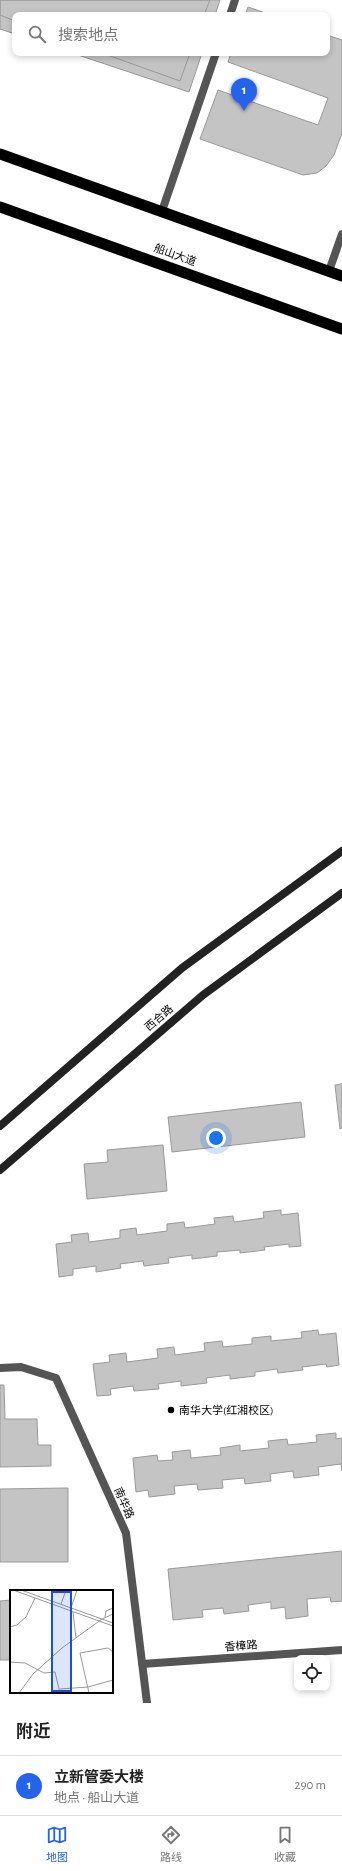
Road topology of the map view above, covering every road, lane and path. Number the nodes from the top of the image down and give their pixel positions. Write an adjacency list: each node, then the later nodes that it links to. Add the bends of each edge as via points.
1 (235, 0): 2 (street)
2 (231, 12)
3 (215, 56): 6 (street)
4 (0, 154): 6 (highway)
5 (0, 207): 10 (highway, 船山大道)
6 (162, 211): 8 (highway)
7 (342, 234): 8 (street)
8 (328, 271): 9 (highway)
9 (342, 276)
10 (342, 329)
11 (342, 851): 13 (main road, 西合路, via 182,968)
12 (342, 893): 14 (main road, 西合路, via 203,995)
13 (0, 1126)
14 (0, 1170)
15 (0, 1368): 17 (street, 南华路, via 22,1367 56,1378 126,1533)
16 (342, 1650): 17 (street, 香樟路)
17 (142, 1664): 18 (street, 南华路)
18 (147, 1703)

